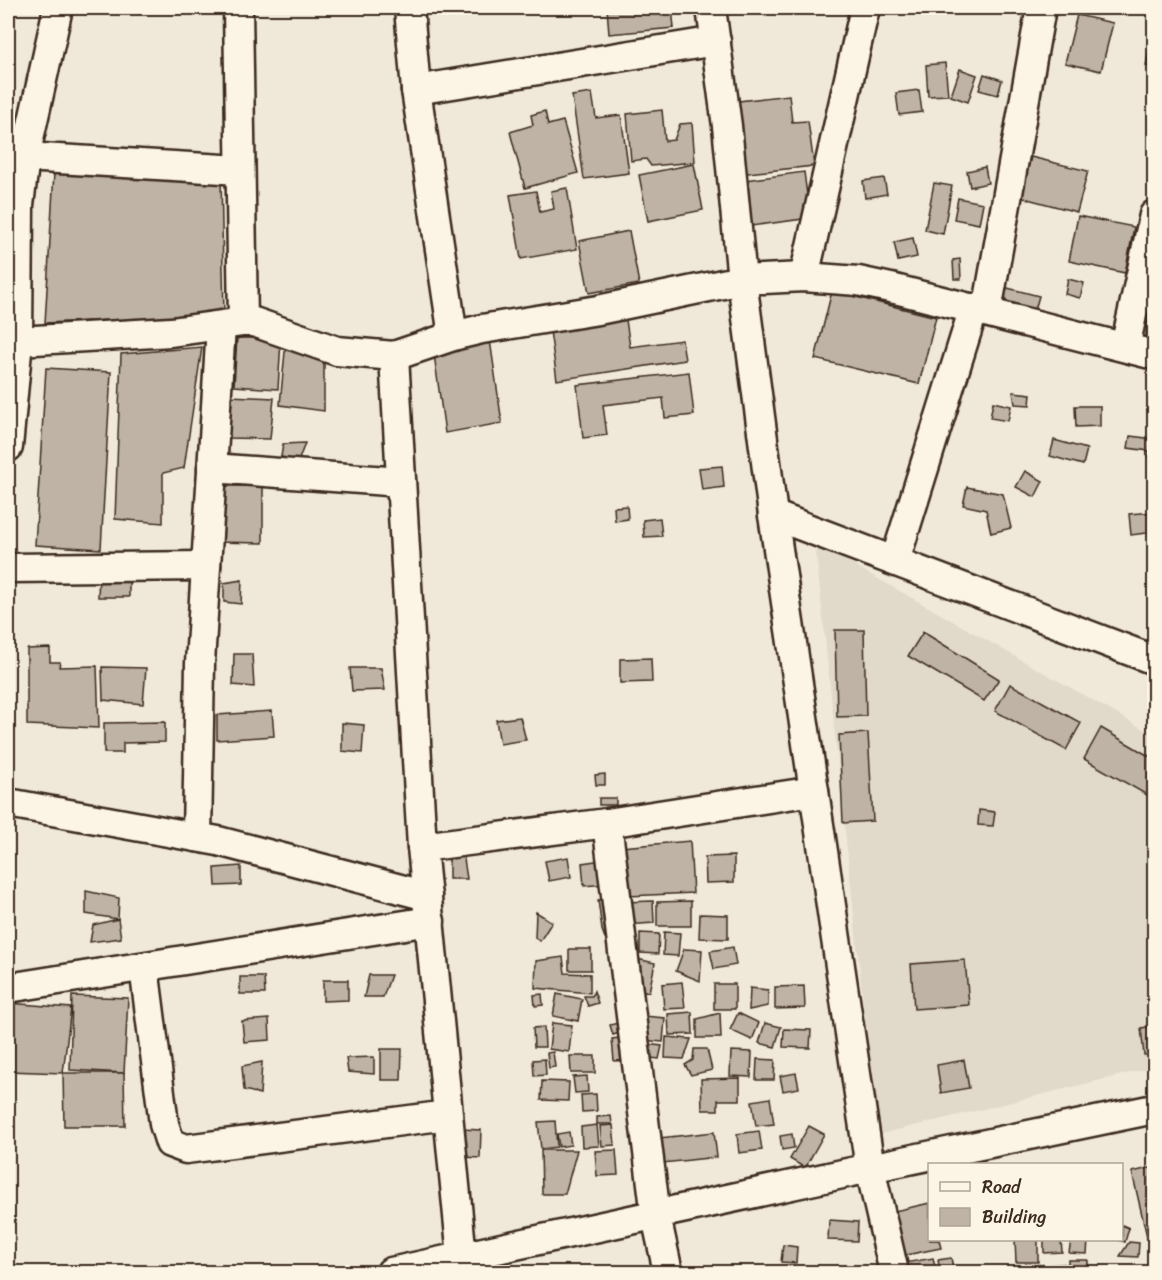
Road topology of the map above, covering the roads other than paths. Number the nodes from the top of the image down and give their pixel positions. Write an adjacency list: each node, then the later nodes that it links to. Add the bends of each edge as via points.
1 (58, 8): 9 (street)
2 (238, 8): 10 (street)
3 (410, 8): 8 (street)
4 (711, 8): 7 (street)
5 (865, 8): 13 (street)
6 (1041, 8): 15 (street)
7 (716, 41): 8 (street); 14 (street)
8 (416, 90): 17 (street)
9 (25, 157): 10 (street); 11 (street)
10 (240, 170): 16 (street)
11 (13, 203): 18 (street)
12 (1155, 214): 19 (street)
13 (804, 277): 14 (street); 15 (street, via 858,281)
14 (742, 280): 17 (street); 26 (street)
15 (980, 310): 19 (street); 27 (street)
16 (232, 324): 18 (street, via 160,333); 21 (street, via 254,322 338,351); 24 (street)
17 (453, 336): 21 (street)
18 (18, 341): 22 (street)
19 (1125, 347): 20 (street)
20 (1155, 355)
21 (394, 356): 25 (street)
22 (9, 411): 23 (street)
23 (8, 447)
24 (212, 468): 25 (street); 28 (street)
25 (400, 482): 35 (street)
26 (773, 515): 27 (street); 31 (street)
27 (896, 561): 30 (street)
28 (206, 566): 29 (street); 34 (street)
29 (8, 568)
30 (1155, 660)
31 (814, 791): 33 (street); 41 (street)
32 (8, 803): 34 (street)
33 (607, 823): 35 (street); 42 (street)
34 (197, 837): 36 (street)
35 (422, 847): 36 (street)
36 (428, 908): 37 (street); 40 (street)
37 (144, 967): 38 (street); 40 (street, via 164,1124 170,1143 186,1149)
38 (8, 988)
39 (1155, 1109): 41 (street)
40 (448, 1115): 43 (street)
41 (870, 1168): 42 (street); 46 (street)
42 (656, 1216): 43 (street); 45 (street)
43 (462, 1257): 44 (street)
44 (391, 1272)
45 (668, 1272)
46 (894, 1272)

